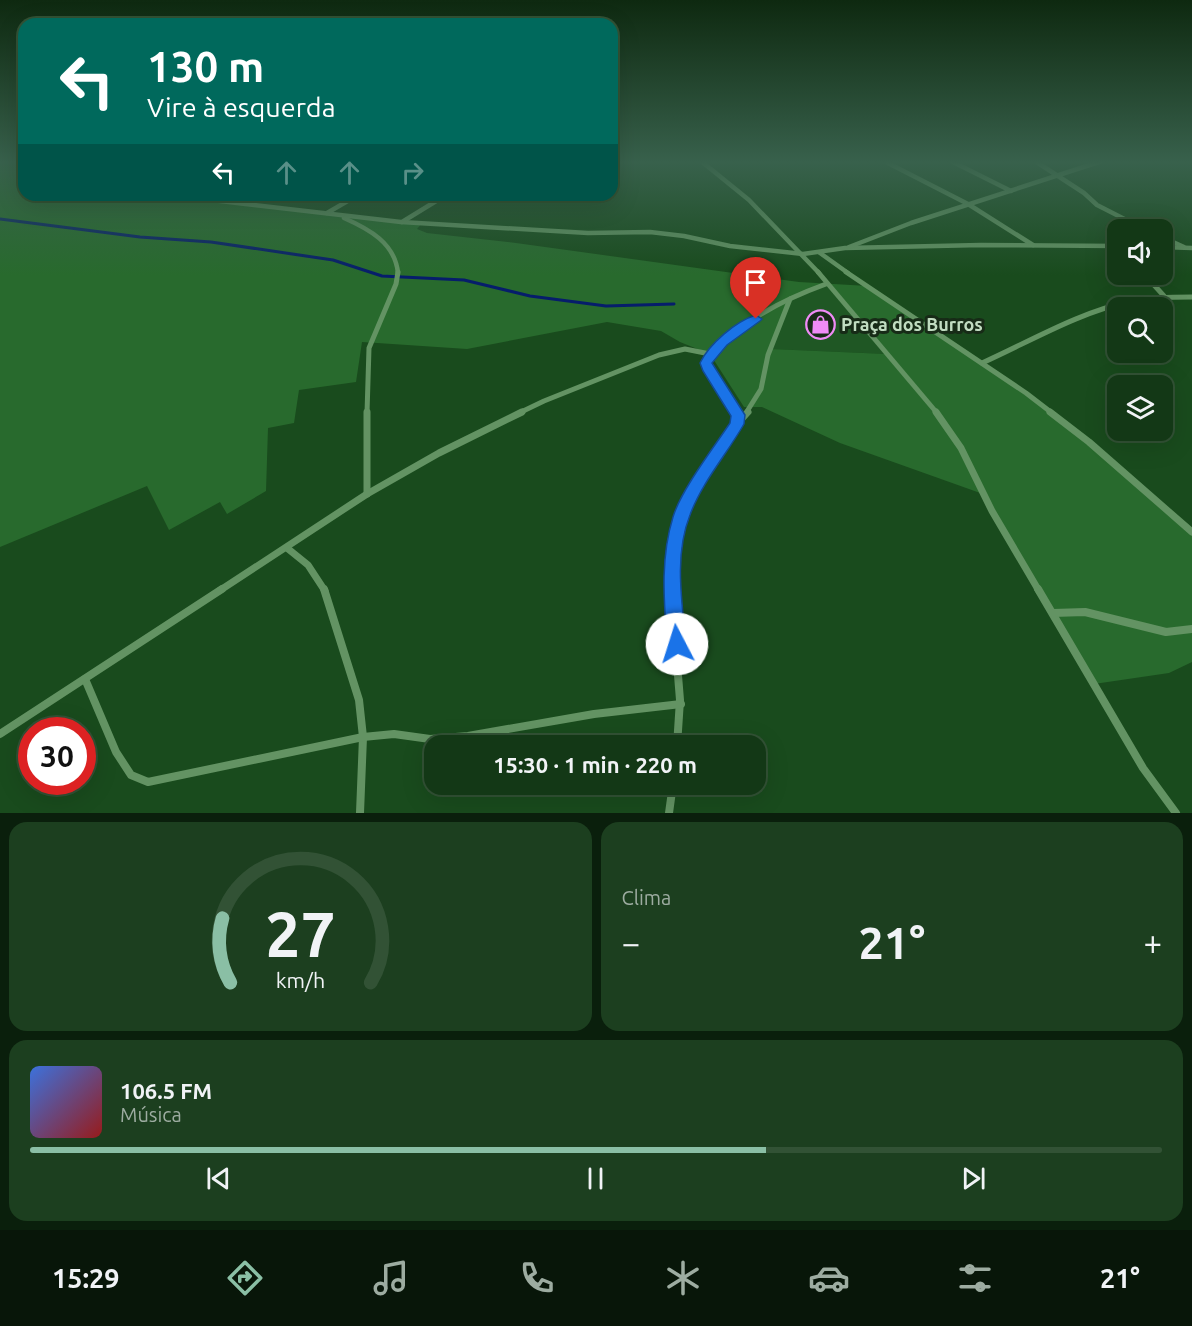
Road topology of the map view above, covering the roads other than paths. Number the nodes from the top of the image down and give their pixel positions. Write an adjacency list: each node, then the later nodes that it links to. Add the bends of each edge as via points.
1 (748, 199): 20 (street)
2 (958, 199): 8 (street)
3 (985, 199): 8 (street)
4 (1090, 199): 11 (street)
5 (219, 201): 9 (street)
6 (348, 201): 9 (street)
7 (436, 201): 12 (street)
8 (968, 204): 14 (street); 17 (street)
9 (326, 214): 10 (street)
10 (336, 215): 12 (street); 31 (street, via 366,227 383,241 396,269 396,283 370,340 367,358)
11 (1124, 219)
12 (401, 222): 20 (street, via 588,233 650,232)
13 (1173, 241): 18 (street)
14 (1034, 245): 15 (street); 17 (street)
15 (1107, 246)
16 (1173, 247): 18 (street)
17 (845, 248): 19 (street)
18 (1189, 248)
19 (820, 253): 20 (street); 29 (street)
20 (803, 254): 21 (street)
21 (826, 284): 26 (street); 34 (street, via 936,412 961,448 992,511)
22 (1154, 285): 23 (street)
23 (1164, 297)
24 (1173, 297): 25 (street)
25 (1192, 297)
26 (790, 299): 28 (street, via 735,331); 30 (street, via 768,355 761,389)
27 (1107, 308): 29 (street, via 1078,317)
28 (710, 354): 30 (street, via 706,363 709,371 738,415); 31 (street, via 685,349 597,379 439,453)
29 (982, 363): 32 (street, via 1089,442)
30 (737, 424): 37 (street, via 681,515 673,555)
31 (368, 494): 33 (street)
32 (1192, 532)
33 (286, 548): 36 (street); 40 (street, via 308,565 325,590 359,700)
34 (1053, 613): 35 (street, via 1085,612 1166,632); 44 (street, via 1143,768)
35 (1192, 629)
36 (85, 679): 38 (street); 40 (street, via 116,752 131,775 148,782)
37 (681, 704): 39 (street); 40 (street, via 594,714 468,736)
38 (0, 734)
39 (678, 735)
40 (363, 737): 42 (street)
41 (671, 795): 43 (street)
42 (360, 813)
43 (669, 813)
44 (1176, 813)

